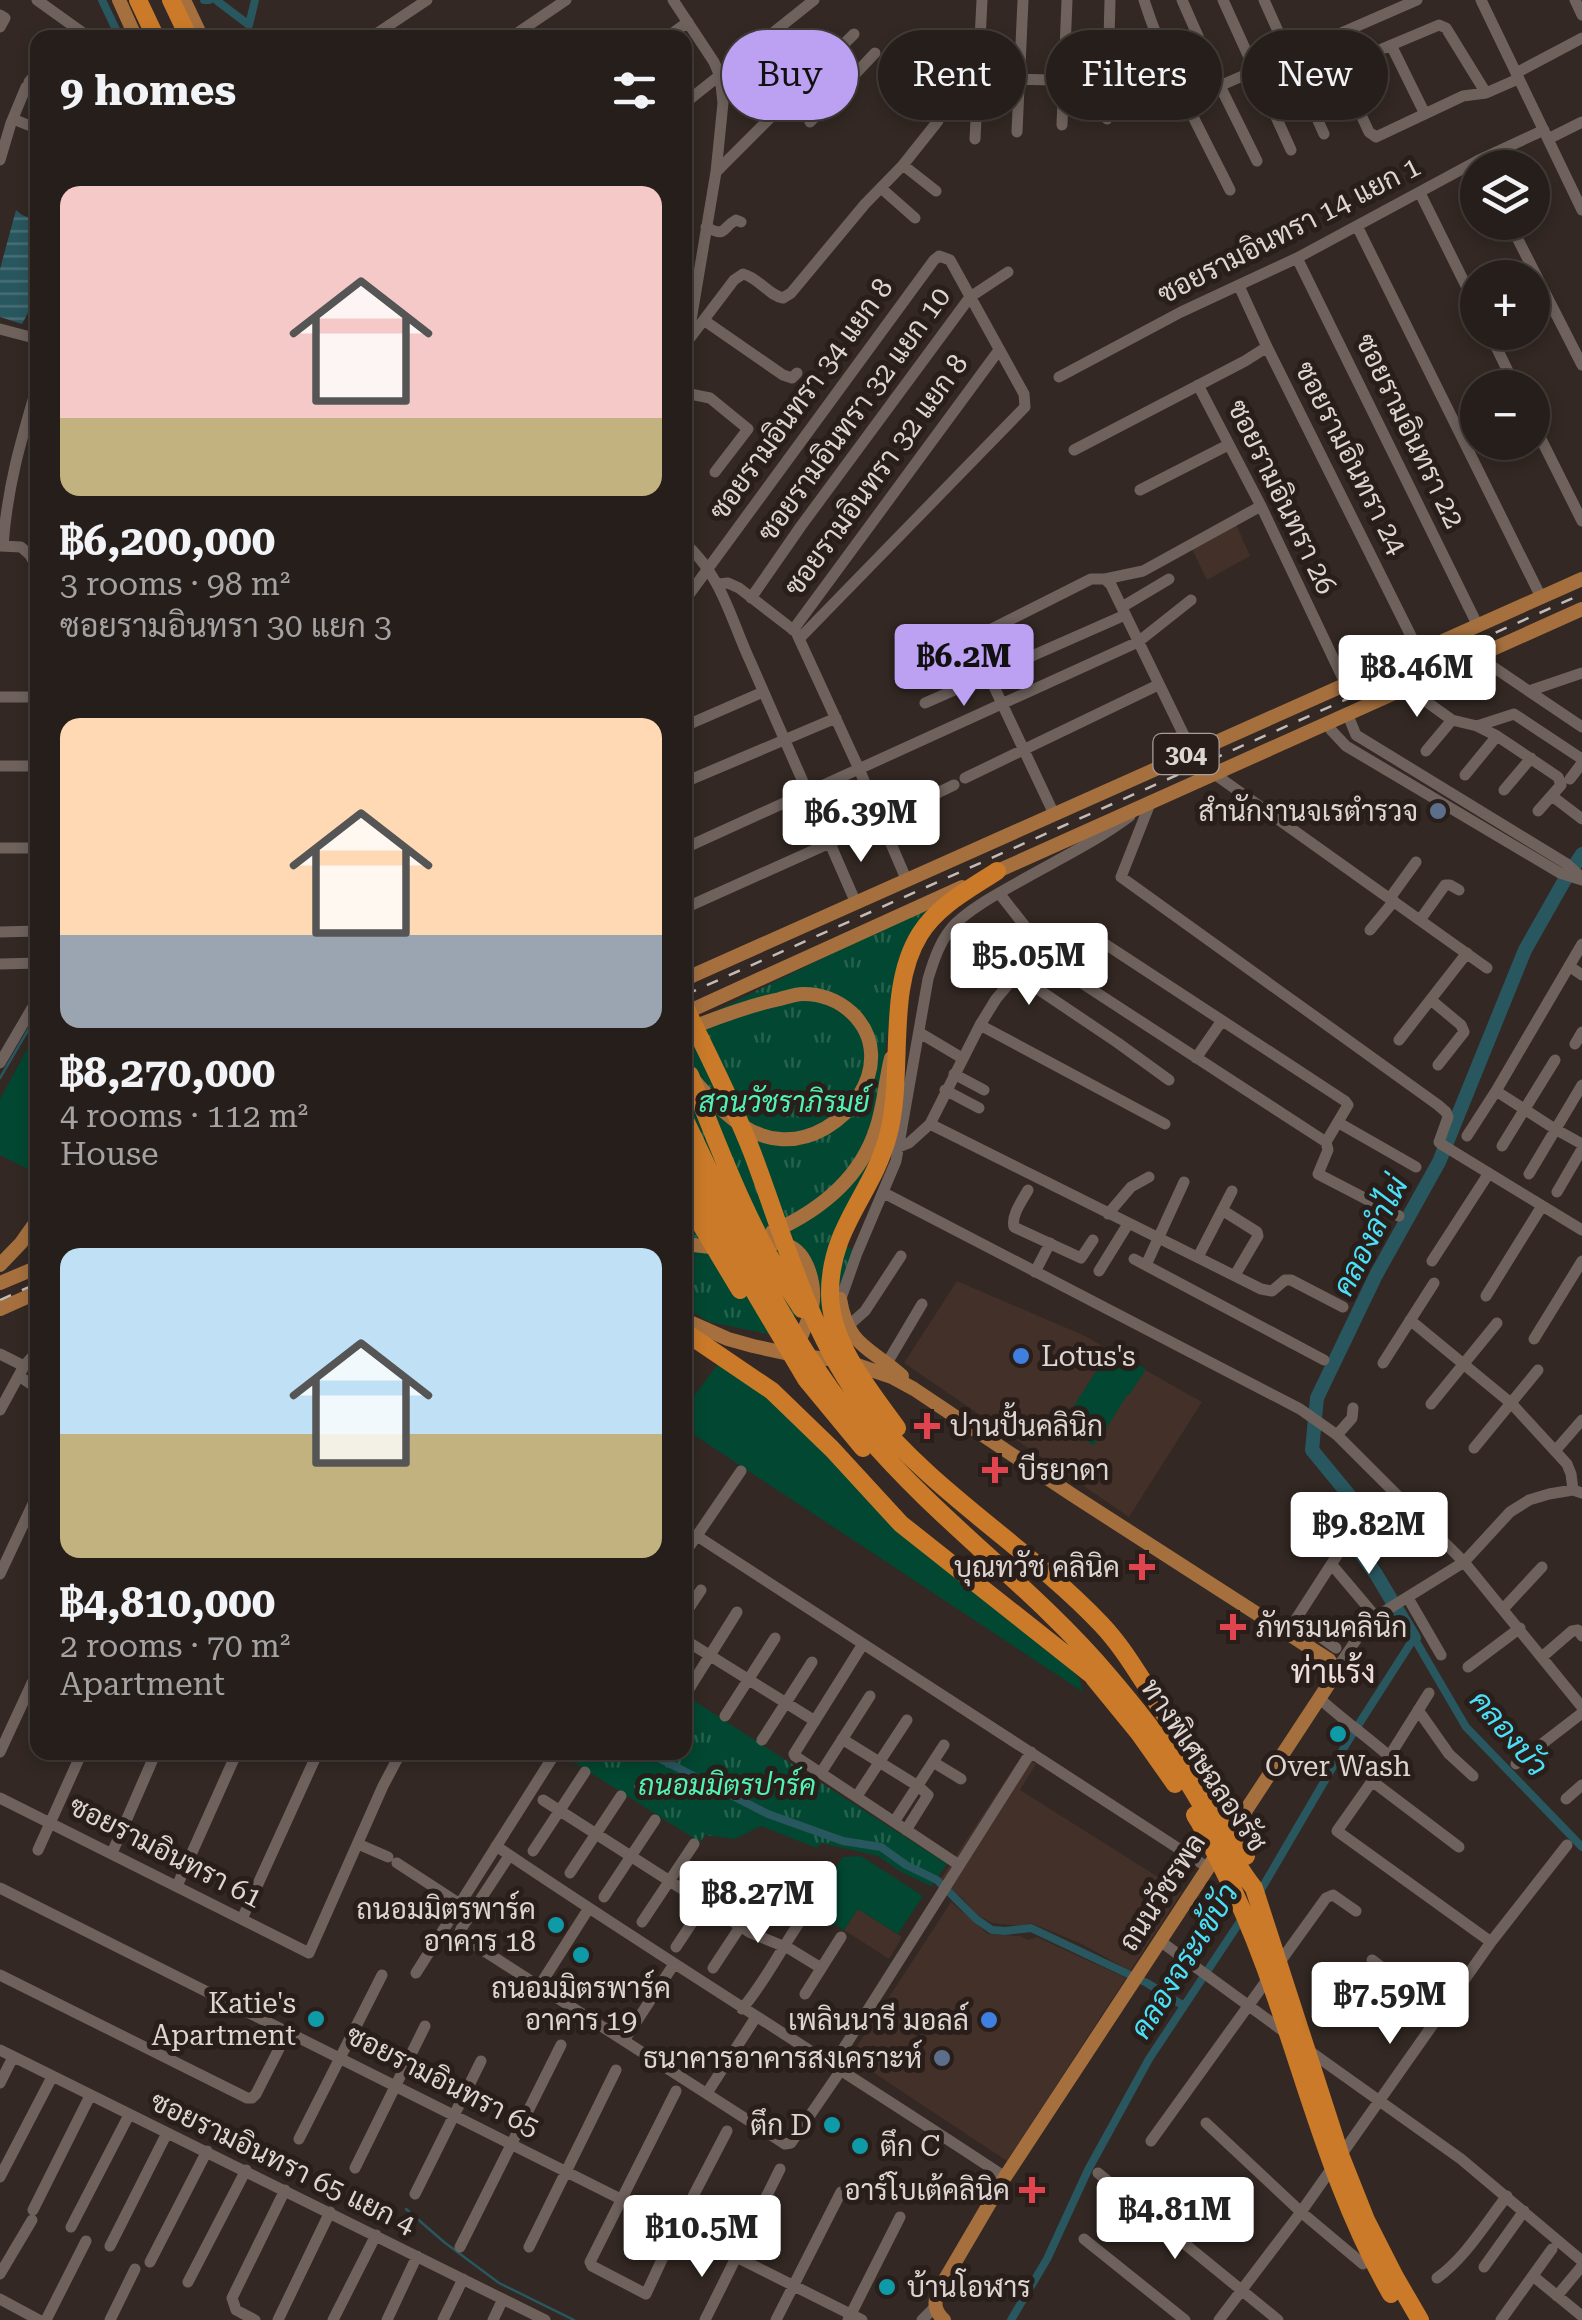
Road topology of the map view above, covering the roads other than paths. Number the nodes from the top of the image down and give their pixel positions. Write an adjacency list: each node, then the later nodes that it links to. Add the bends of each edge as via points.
1 (37, 0): 24 (street)
2 (118, 0): 25 (main road)
3 (138, 0): 26 (highway)
4 (151, 0): 27 (highway)
5 (427, 0): 30 (street)
6 (566, 0): 31 (street)
7 (673, 0): 23 (street)
8 (814, 0): 47 (street)
9 (982, 0): 33 (street)
10 (1023, 0): 34 (street)
11 (1067, 0): 35 (street)
12 (1110, 0): 36 (street)
13 (1144, 0): 37 (street)
14 (1182, 0): 38 (street)
15 (1223, 0): 42 (street)
16 (1264, 0): 39 (street)
17 (1417, 0): 21 (street)
18 (1480, 0): 48 (street)
19 (1575, 0): 22 (street)
20 (176, 1): 28 (highway); 29 (main road)
21 (1399, 4): 40 (street)
22 (1582, 15)
23 (688, 22): 32 (street); 47 (street)
24 (69, 30)
25 (132, 30)
26 (152, 30)
27 (164, 30)
28 (185, 30)
29 (196, 30)
30 (382, 30)
31 (522, 30)
32 (677, 30)
33 (980, 30)
34 (1022, 30)
35 (1066, 30)
36 (1109, 30)
37 (1155, 30)
38 (1195, 30)
39 (1277, 30)
40 (1346, 30)
41 (1582, 38): 48 (street)
42 (1242, 43)
43 (1391, 45): 44 (street); 51 (street, via 1433,26 1446,28); 53 (street)
44 (1388, 46)
45 (875, 53): 46 (street)
46 (858, 71)
47 (720, 76): 52 (street); 76 (street)
48 (1517, 76): 51 (street); 69 (street)
49 (30, 82): 54 (street)
50 (1222, 90): 74 (street)
51 (1486, 93): 53 (street)
52 (692, 98)
53 (1424, 114): 62 (street, via 1381,136 1372,135)
54 (13, 119): 66 (street); 73 (street)
55 (768, 120): 76 (street)
56 (977, 120): 70 (street)
57 (1018, 120): 67 (street)
58 (1062, 120): 65 (street)
59 (1195, 120): 79 (street)
60 (1277, 120): 71 (street)
61 (1318, 120): 68 (street)
62 (1364, 120)
63 (938, 122): 75 (street)
64 (1582, 122): 69 (street, ซอยรามอินทรา 14 แยก 1)
65 (1062, 125)
66 (30, 126)
67 (1017, 132)
68 (1324, 134)
69 (1546, 135): 72 (street, ซอยรามอินทรา 14 แยก 1); 82 (street)
70 (976, 139)
71 (1291, 150)
72 (1511, 150)
73 (0, 160)
74 (1258, 161)
75 (903, 165): 78 (street); 80 (street)
76 (716, 172): 86 (street)
77 (1460, 173): 81 (street, ซอยรามอินทรา 14 แยก 1)
78 (881, 188): 83 (street); 94 (street, via 784,298 743,274)
79 (1230, 190)
80 (936, 191)
81 (1420, 193): 85 (street, ซอยรามอินทรา 14 แยก 1); 90 (street)
82 (1582, 208)
83 (915, 218)
84 (742, 222): 86 (street, via 718,233)
85 (1357, 226): 88 (street, ซอยรามอินทรา 14 แยก 1); 123 (street)
86 (706, 227): 92 (street)
87 (1518, 240): 100 (street)
88 (1297, 258): 91 (street, ซอยรามอินทรา 14 แยก 1); 128 (street, ซอยรามอินทรา 22)
89 (1008, 272): 93 (street, ซอยรามอินทรา 32 แยก 10)
90 (1460, 274)
91 (1239, 286): 98 (street, ซอยรามอินทรา 24); 102 (street, ซอยรามอินทรา 14 แยก 1)
92 (692, 290)
93 (970, 297): 99 (street); 116 (street, ซอยรามอินทรา 34 แยก 8, via 950,260 934,260); 122 (street, ซอยรามอินทรา 32 แยก 10)
94 (705, 321): 96 (street); 101 (street, via 782,376)
95 (0, 329): 97 (street)
96 (692, 337)
97 (30, 338)
98 (1267, 347): 103 (street); 133 (street, ซอยรามอินทรา 24)
99 (999, 350): 130 (street, ซอยรามอินทรา 32 แยก 8); 130 (street, via 1025,408)
100 (1582, 364)
101 (797, 373)
102 (1058, 377)
103 (1198, 386): 106 (street, ซอยรามอินทรา 26); 107 (street)
104 (692, 395): 109 (street, via 710,398 748,429)
105 (30, 410): 113 (street, via 13,467)
106 (1228, 445): 110 (street); 111 (street, ซอยรามอินทรา 26)
107 (1074, 450)
108 (1550, 457): 112 (street)
109 (715, 472)
110 (1140, 490)
111 (1261, 506): 119 (street, via 1143,571); 139 (street, ซอยรามอินทรา 26)
112 (1582, 520)
113 (2, 546): 115 (street, via 21,547)
114 (692, 550): 116 (street)
115 (30, 558)
116 (709, 568): 120 (street); 121 (street, ซอยรามอินทรา 34 แยก 8)
117 (1169, 579): 127 (street)
118 (1582, 579): 123 (main road, 304)
119 (1108, 582): 127 (street); 131 (street, via 1091,579)
120 (718, 584): 122 (street, via 734,585); 142 (street)
121 (692, 591)
122 (751, 598): 130 (street)
123 (1541, 598): 125 (main road, 304)
124 (1190, 600): 132 (street)
125 (1517, 608): 128 (main road, 304); 129 (main road)
126 (1582, 609): 129 (main road, 304)
127 (1123, 611): 132 (street); 137 (street)
128 (1478, 626): 133 (main road, 304)
129 (1528, 633): 134 (main road, 304)
130 (796, 634): 148 (street)
131 (972, 640): 135 (street); 137 (street)
132 (1138, 642): 138 (street); 146 (street)
133 (1419, 652): 139 (main road, 304)
134 (1476, 656): 140 (main road, 304); 141 (street)
135 (932, 659)
136 (1582, 673): 141 (street)
137 (988, 676): 145 (street); 146 (street)
138 (1158, 685): 156 (street); 158 (street)
139 (1346, 685): 158 (main road, 304)
140 (1406, 686): 147 (main road, 304); 149 (street)
141 (1529, 691): 153 (street)
142 (764, 692): 151 (street); 155 (street)
143 (0, 697): 144 (street)
144 (30, 697)
145 (924, 703)
146 (1002, 705): 156 (street); 163 (street)
147 (1347, 713): 150 (main road, 304); 182 (street, via 1356,735)
148 (836, 718): 155 (street); 163 (street)
149 (1452, 720): 152 (street); 157 (street)
150 (1328, 722): 164 (main road, 304); 182 (street, via 1346,746)
151 (692, 723)
152 (1477, 726): 154 (street); 160 (street, via 1514,714)
153 (1582, 728)
154 (1497, 736): 159 (street); 165 (street)
155 (785, 740): 166 (street); 169 (street)
156 (1024, 750): 173 (street); 175 (street)
157 (1426, 751)
158 (1192, 752): 173 (main road, 304)
159 (1531, 758): 168 (street); 170 (street, via 1561,780)
160 (1582, 761): 167 (street)
161 (0, 766): 162 (street)
162 (30, 766)
163 (859, 769): 169 (street); 175 (street)
164 (1213, 773): 171 (main road, 304); 186 (street)
165 (1465, 774)
166 (692, 779)
167 (1570, 779)
168 (1504, 790)
169 (808, 794): 176 (street); 177 (street)
170 (1552, 796): 172 (street); 174 (street)
171 (1150, 801): 181 (main road, 304); 185 (street); 238 (street, via 1121,877 1438,1105 1448,1117 1439,1142)
172 (1538, 812)
173 (1054, 814): 183 (main road, 304)
174 (1582, 819)
175 (880, 820): 176 (street); 183 (street)
176 (829, 843): 187 (street); 188 (street)
177 (692, 845)
178 (0, 848): 179 (street)
179 (30, 848)
180 (1416, 862): 186 (street)
181 (997, 871): 203 (main road, 304); 211 (highway, via 951,902 920,934 906,971)
182 (1572, 874)
183 (907, 881): 187 (main road, 304)
184 (1459, 890): 189 (street, via 1445,885)
185 (998, 893): 195 (street, via 1031,934); 209 (street, via 946,936 928,979)
186 (1392, 900): 189 (street); 190 (street)
187 (856, 903): 200 (main road, 304)
188 (692, 905)
189 (1420, 920): 194 (street)
190 (1370, 930)
191 (0, 932): 192 (street)
192 (30, 932)
193 (1582, 944): 198 (street)
194 (1467, 953): 199 (street); 202 (street)
195 (1082, 961): 205 (street, via 1097,940); 213 (street, via 1077,980)
196 (30, 963): 197 (street)
197 (0, 964)
198 (1569, 966): 201 (street); 224 (street)
199 (1487, 968)
200 (692, 975)
201 (1582, 975)
202 (1431, 1000): 210 (street); 216 (street, via 1464,1032)
203 (692, 1007)
204 (30, 1012): 215 (street)
205 (1220, 1022): 213 (street); 227 (street, via 1345,1101)
206 (692, 1025): 282 (highway, via 750,1149)
207 (980, 1025): 212 (street); 219 (street, via 1007,983 1018,978); 229 (street)
208 (692, 1027): 218 (main road, via 786,997 829,997 861,1023 870,1069 850,1111 837,1122 783,1140 736,1122)
209 (920, 1033): 212 (street); 236 (street)
210 (1400, 1040)
211 (895, 1043): 256 (main road, via 877,1126 850,1177 803,1217); 308 (highway, via 898,1073 888,1136 840,1236 830,1296 847,1354 902,1434)
212 (962, 1058): 217 (street)
213 (1196, 1058): 233 (street)
214 (1555, 1060): 226 (street)
215 (0, 1063)
216 (1438, 1065)
217 (954, 1074): 222 (street); 223 (street)
218 (692, 1076)
219 (1170, 1080)
220 (692, 1081): 282 (highway, via 751,1222)
221 (1582, 1085): 230 (street)
222 (946, 1090): 225 (street); 228 (street)
223 (984, 1090)
224 (1496, 1092): 226 (street); 232 (street)
225 (978, 1108)
226 (1524, 1110): 230 (street); 234 (street)
227 (1339, 1123): 233 (street); 237 (street)
228 (930, 1124): 236 (street); 250 (street)
229 (1165, 1124)
230 (1555, 1129): 235 (street); 239 (street)
231 (692, 1135): 400 (highway, ทางพิเศษฉลองรัช, via 802,1348 864,1432 1052,1614 1141,1714)
232 (1467, 1136)
233 (1326, 1142): 251 (street, via 1318,1174)
234 (1502, 1146)
235 (1582, 1146): 245 (street)
236 (899, 1147): 246 (street)
237 (1416, 1167)
238 (1489, 1173): 247 (street); 262 (street)
239 (1529, 1174)
240 (692, 1175): 295 (highway, ทางพิเศษฉลองรัช)
241 (1149, 1177): 250 (street)
242 (1184, 1182): 255 (street)
243 (1028, 1190): 258 (street, via 1014,1227)
244 (1232, 1192): 249 (street)
245 (1557, 1192)
246 (884, 1193): 266 (street); 273 (street)
247 (1542, 1206): 254 (street); 272 (street)
248 (692, 1210): 295 (highway, via 779,1350)
249 (1222, 1210): 261 (street); 268 (street, via 1258,1232)
250 (1108, 1214): 252 (street)
251 (1399, 1216)
252 (1128, 1224): 255 (street); 267 (street)
253 (30, 1230): 264 (main road)
254 (1582, 1230)
255 (1158, 1238): 261 (street); 289 (street, via 1140,1262)
256 (756, 1240): 259 (main road, via 727,1248); 275 (main road, via 798,1252 812,1286)
257 (1092, 1240): 258 (street, via 1081,1258)
258 (1050, 1244): 266 (street)
259 (692, 1245)
260 (900, 1256): 281 (street)
261 (1198, 1257): 268 (street)
262 (1432, 1261)
263 (1582, 1261): 284 (street)
264 (0, 1265)
265 (30, 1270): 269 (main road)
266 (1035, 1272): 303 (street)
267 (1099, 1272)
268 (1236, 1275): 276 (street, via 1266,1291 1291,1280)
269 (0, 1283)
270 (1434, 1283): 278 (street)
271 (30, 1296): 277 (main road)
272 (1486, 1296)
273 (839, 1303): 275 (main road, via 824,1319); 281 (main road); 287 (street)
274 (922, 1304): 290 (street)
275 (812, 1306): 286 (main road)
276 (1343, 1306)
277 (0, 1309)
278 (1410, 1320): 291 (street); 292 (street)
279 (692, 1323): 286 (main road)
280 (1497, 1324): 291 (street)
281 (847, 1327): 290 (main road)
282 (820, 1335): 308 (highway, via 896,1442)
283 (692, 1337): 335 (highway, via 772,1392 922,1543)
284 (1534, 1338)
285 (0, 1354): 294 (street)
286 (794, 1355): 287 (main road)
287 (822, 1358): 297 (main road, via 872,1369)
288 (30, 1360): 294 (street)
289 (1324, 1360)
290 (887, 1362): 297 (main road)
291 (1464, 1362): 298 (street); 299 (street)
292 (1384, 1363)
293 (1538, 1370): 299 (street)
294 (22, 1371): 296 (street); 301 (street)
295 (806, 1379): 335 (highway, ทางพิเศษฉลองรัช, via 940,1529)
296 (30, 1380)
297 (914, 1389): 334 (main road, via 1329,1660)
298 (1430, 1404)
299 (1512, 1404): 304 (street); 305 (street)
300 (1352, 1408): 303 (street, via 1352,1418)
301 (0, 1410)
302 (1582, 1420): 305 (street)
303 (1333, 1432): 313 (street)
304 (1474, 1448)
305 (1556, 1450): 307 (street)
306 (741, 1471): 310 (street)
307 (1578, 1491): 313 (street, via 1529,1500)
308 (960, 1500): 400 (highway, via 1121,1648 1215,1796)
309 (30, 1510): 316 (street)
310 (696, 1536): 311 (street); 327 (street)
311 (692, 1542)
312 (1345, 1543): 314 (street)
313 (1464, 1562): 318 (street); 320 (street)
314 (1332, 1565): 322 (street); 328 (street, via 1296,1619)
315 (1542, 1567): 320 (street)
316 (0, 1574)
317 (701, 1590): 319 (street)
318 (1405, 1599): 322 (street); 329 (street)
319 (692, 1604)
320 (1504, 1608): 323 (street)
321 (738, 1612): 330 (street)
322 (1379, 1614): 334 (street)
323 (1520, 1628): 331 (street); 333 (street)
324 (1582, 1636): 331 (street, via 1572,1631)
325 (776, 1638): 336 (street)
326 (692, 1644): 330 (street)
327 (863, 1644): 347 (street); 352 (street)
328 (1336, 1648)
329 (1441, 1655)
330 (710, 1656): 336 (street); 337 (street)
331 (1542, 1657): 344 (street)
332 (812, 1662): 342 (street)
333 (1468, 1668)
334 (1335, 1671): 341 (main road, ถนนวัชรพล)
335 (1093, 1676): 515 (highway, ทางพิเศษฉลองรัช, via 1164,1768 1241,1904 1349,2213)
336 (748, 1680): 342 (street); 345 (street)
337 (692, 1684)
338 (30, 1687): 351 (street)
339 (1429, 1694): 343 (street)
340 (870, 1696): 348 (street)
341 (1319, 1698): 353 (street); 394 (main road, ถนนวัชรพล)
342 (785, 1703): 347 (street); 349 (street)
343 (1418, 1710): 353 (street); 365 (street)
344 (1582, 1710): 362 (street)
345 (725, 1716)
346 (907, 1720): 360 (street)
347 (815, 1721): 378 (street, via 795,1756)
348 (842, 1739): 360 (street); 363 (street)
349 (762, 1740)
350 (944, 1745): 361 (street)
351 (0, 1752)
352 (1031, 1752): 392 (street); 394 (street)
353 (1389, 1756): 367 (street)
354 (78, 1760): 377 (street)
355 (153, 1760): 388 (street)
356 (233, 1760): 391 (street)
357 (314, 1760): 407 (street)
358 (397, 1760): 381 (street)
359 (551, 1760): 384 (street)
360 (880, 1762): 368 (street); 370 (street)
361 (933, 1762): 366 (street); 368 (street)
362 (1516, 1764)
363 (822, 1771)
364 (585, 1772): 375 (street)
365 (1473, 1776)
366 (961, 1779)
367 (1372, 1781): 385 (street); 413 (street, via 1337,1832)
368 (918, 1786): 378 (street); 379 (street, via 929,1796)
369 (1582, 1786): 373 (street)
370 (859, 1794)
371 (621, 1796): 380 (street)
372 (0, 1798): 377 (street, ซอยรามอินทรา 61)
373 (1566, 1799)
374 (542, 1800): 375 (street)
375 (560, 1810): 380 (street); 387 (street)
376 (656, 1820): 390 (street)
377 (50, 1822): 386 (street); 388 (street, ซอยรามอินทรา 61)
378 (894, 1822): 379 (street)
379 (906, 1830): 392 (street)
380 (596, 1834): 390 (street); 396 (street)
381 (358, 1844): 403 (street); 407 (street, ซอยรามอินทรา 61, via 309,1953)
382 (694, 1844): 397 (street)
383 (1567, 1845): 413 (street)
384 (496, 1846): 389 (street); 403 (street)
385 (1459, 1847)
386 (38, 1850)
387 (533, 1851)
388 (112, 1853): 398 (street, ซอยรามอินทรา 61)
389 (510, 1856): 405 (street); 423 (street, via 459,1935)
390 (631, 1856): 397 (street); 402 (street)
391 (189, 1858): 395 (street); 398 (street)
392 (959, 1866): 437 (street)
393 (729, 1867): 404 (street)
394 (1207, 1867): 412 (main road, ถนนวัชรพล)
395 (210, 1868)
396 (570, 1873)
397 (670, 1881): 404 (street); 409 (street)
398 (177, 1886): 407 (street, ซอยรามอินทรา 61)
399 (0, 1888): 430 (street, ซอยรามอินทรา 65)
400 (1254, 1888): 516 (highway, ทางพิเศษฉลองรัช, via 1366,2220)
401 (761, 1895): 410 (street)
402 (604, 1897)
403 (460, 1904): 420 (street)
404 (704, 1904): 410 (street); 414 (street)
405 (589, 1908): 417 (street); 423 (street)
406 (1356, 1911): 425 (street, via 1340,1898 1326,1898)
407 (242, 1919)
408 (801, 1920): 415 (street)
409 (642, 1922)
410 (740, 1926): 415 (street); 418 (street)
411 (841, 1937): 419 (street)
412 (1160, 1941): 425 (street); 460 (main road, ถนนวัชรพล)
413 (1491, 1942): 427 (street)
414 (676, 1946)
415 (782, 1946): 419 (street); 426 (street)
416 (1372, 1960): 427 (street)
417 (674, 1964): 426 (street); 431 (street)
418 (713, 1968)
419 (821, 1968): 424 (street)
420 (416, 1973)
421 (0, 1975): 430 (street, via 247,2098 256,2094)
422 (382, 1975): 434 (street)
423 (540, 1985): 431 (street)
424 (805, 1994)
425 (1250, 2006): 445 (street); 452 (street)
426 (742, 2008): 428 (street)
427 (1441, 2012): 445 (street)
428 (756, 2017): 437 (street); 443 (street)
429 (425, 2026): 441 (street)
430 (288, 2030): 434 (street, ซอยรามอินทรา 65)
431 (625, 2039): 443 (street)
432 (561, 2045): 453 (street)
433 (0, 2050): 435 (street, ซอยรามอินทรา 65 แยก 4)
434 (340, 2056): 441 (street, ซอยรามอินทรา 65); 451 (street)
435 (13, 2057): 439 (street, ซอยรามอินทรา 65 แยก 4); 440 (street)
436 (481, 2061): 446 (street)
437 (837, 2068): 443 (street, via 788,2144); 460 (street)
438 (616, 2070): 458 (street)
439 (52, 2077): 444 (street, ซอยรามอินทรา 65 แยก 4); 461 (street)
440 (0, 2083)
441 (394, 2084): 446 (street, ซอยรามอินทรา 65); 455 (street)
442 (676, 2091): 466 (street)
443 (707, 2094)
444 (90, 2096): 447 (street, ซอยรามอินทรา 65 แยก 4); 487 (street)
445 (1378, 2100): 465 (street); 469 (street)
446 (455, 2114): 453 (street, ซอยรามอินทรา 65); 464 (street)
447 (129, 2115): 450 (street, ซอยรามอินทรา 65 แยก 4); 471 (street)
448 (1206, 2123): 469 (street)
449 (727, 2132): 472 (street)
450 (167, 2133): 454 (street, ซอยรามอินทรา 65 แยก 4); 476 (street)
451 (299, 2138)
452 (1151, 2140)
453 (510, 2143): 458 (street, ซอยรามอินทรา 65); 477 (street)
454 (206, 2151): 457 (street, ซอยรามอินทรา 65 แยก 4); 482 (street)
455 (355, 2168)
456 (780, 2169): 481 (street)
457 (246, 2170): 462 (street, ซอยรามอินทรา 65 แยก 4); 491 (street)
458 (566, 2172): 466 (street, ซอยรามอินทรา 65); 478 (street)
459 (1098, 2173): 493 (street)
460 (1006, 2177): 497 (main road, ถนนวัชรพล, via 938,2293)
461 (0, 2178)
462 (285, 2190): 468 (street, ซอยรามอินทรา 65 แยก 4); 500 (street, via 232,2298 236,2310)
463 (841, 2192): 492 (street)
464 (415, 2194)
465 (1507, 2196): 467 (street); 489 (street)
466 (620, 2199): 472 (street, ซอยรามอินทรา 65); 472 (street, via 590,2262 646,2294)
467 (1524, 2211): 484 (street); 485 (street)
468 (330, 2212): 473 (street, ซอยรามอินทรา 65 แยก 4); 503 (street)
469 (1301, 2212): 483 (street); 493 (street)
470 (900, 2217): 499 (street)
471 (71, 2227)
472 (677, 2228): 481 (street, ซอยรามอินทรา 65)
473 (376, 2235): 480 (street, ซอยรามอินทรา 65 แยก 4); 504 (street)
474 (1084, 2239): 512 (street)
475 (86, 2241): 501 (street)
476 (110, 2246)
477 (460, 2247)
478 (529, 2247)
479 (1552, 2249): 488 (street)
480 (417, 2256): 490 (street, ซอยรามอินทรา 65 แยก 4); 505 (street)
481 (736, 2257): 492 (street, ซอยรามอินทรา 65); 509 (street)
482 (150, 2262)
483 (1364, 2264)
484 (1582, 2264): 494 (street)
485 (1484, 2268)
486 (135, 2270): 502 (street)
487 (0, 2274)
488 (1533, 2276): 494 (street); 517 (street)
489 (1438, 2278)
490 (463, 2279): 496 (street, ซอยรามอินทรา 65 แยก 4); 506 (street)
491 (188, 2282)
492 (793, 2286): 499 (street, ซอยรามอินทรา 65); 510 (street)
493 (1242, 2290): 513 (street); 514 (street)
494 (1558, 2296): 498 (street)
495 (0, 2299): 501 (street)
496 (503, 2299): 507 (street); 508 (street, ซอยรามอินทรา 65 แยก 4)
497 (940, 2314): 511 (street)
498 (1582, 2316)
499 (853, 2318)
500 (253, 2319)
501 (43, 2320)
502 (110, 2320)
503 (278, 2320)
504 (333, 2320)
505 (387, 2320)
506 (444, 2320)
507 (492, 2320)
508 (544, 2320)
509 (705, 2320)
510 (776, 2320)
511 (922, 2320)
512 (1185, 2320)
513 (1219, 2320)
514 (1278, 2320)
515 (1406, 2320)
516 (1420, 2320)
517 (1501, 2320)

